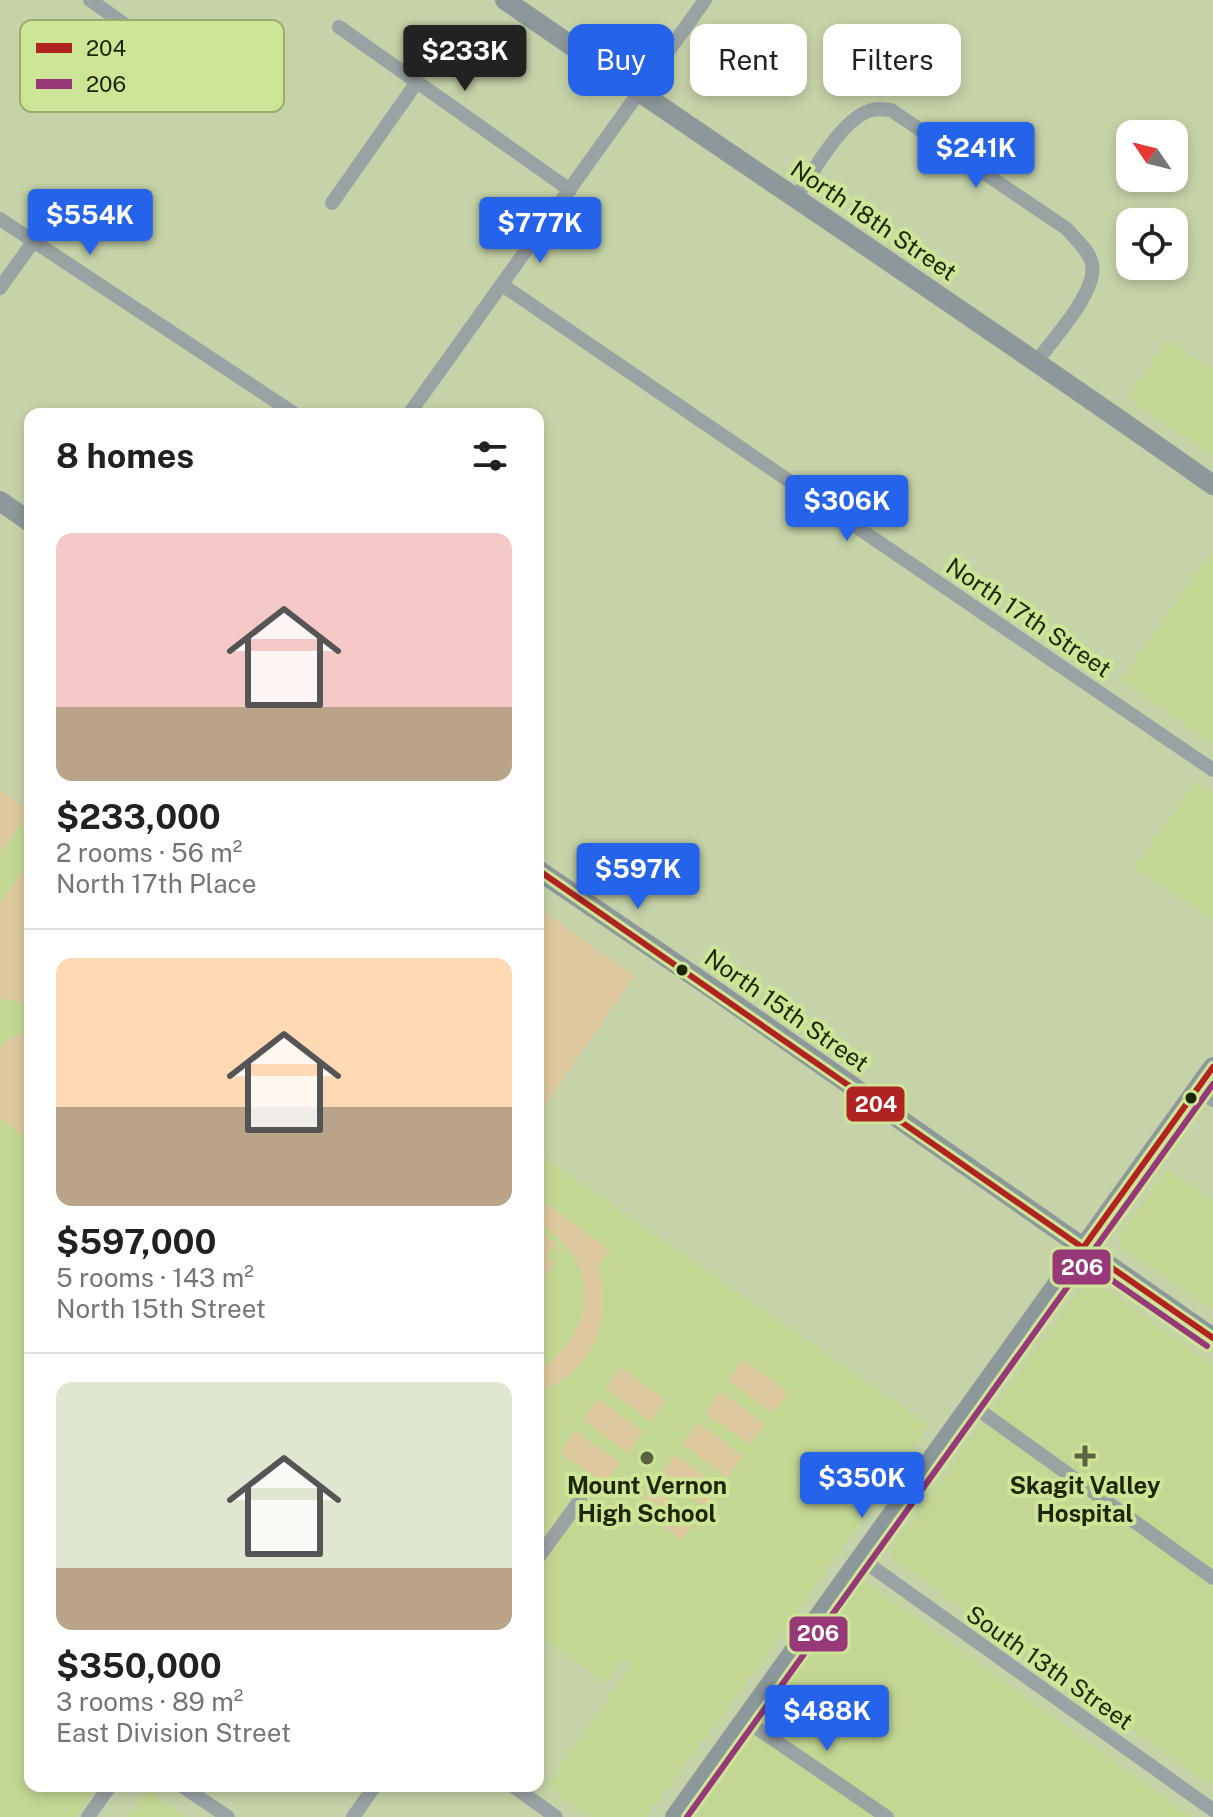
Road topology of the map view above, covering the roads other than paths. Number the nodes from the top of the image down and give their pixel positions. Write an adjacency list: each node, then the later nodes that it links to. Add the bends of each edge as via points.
1 (90, 0): 4 (street)
2 (505, 0): 6 (street, North 18th Street)
3 (705, 0): 7 (street)
4 (119, 20)
5 (339, 27): 8 (street)
6 (568, 43)
7 (674, 44)
8 (417, 82): 11 (street); 13 (street)
9 (638, 96): 11 (street)
10 (644, 96): 12 (street, North 18th Street)
11 (570, 190): 16 (street)
12 (795, 199): 18 (street, North 18th Street); 18 (street, via 842,131 859,116 891,110 904,118 1067,229 1084,248 1092,264 1092,286)
13 (332, 203)
14 (0, 219): 15 (street)
15 (33, 242): 17 (street); 19 (street)
16 (502, 285): 20 (street); 24 (street, North 17th Street)
17 (0, 288)
18 (1037, 361): 21 (street, North 18th Street)
19 (286, 408)
20 (413, 408)
21 (1213, 485)
22 (0, 501): 23 (street)
23 (24, 518)
24 (1213, 770)
25 (544, 874): 28 (street, North 15th Street)
26 (1213, 1067): 27 (street)
27 (1205, 1094): 28 (street)
28 (1083, 1248): 29 (street, North 15th Street); 30 (street)
29 (1213, 1338)
30 (972, 1405): 33 (street); 34 (street)
31 (580, 1500): 32 (street)
32 (544, 1550)
33 (861, 1559): 35 (street); 40 (street, South 13th Street)
34 (1213, 1578)
35 (745, 1720): 45 (street); 46 (street)
36 (106, 1792): 41 (street)
37 (191, 1792): 42 (street)
38 (371, 1792): 43 (street)
39 (521, 1792): 44 (street)
40 (1213, 1810)
41 (88, 1817)
42 (228, 1817)
43 (353, 1817)
44 (556, 1817)
45 (675, 1817)
46 (887, 1817)

